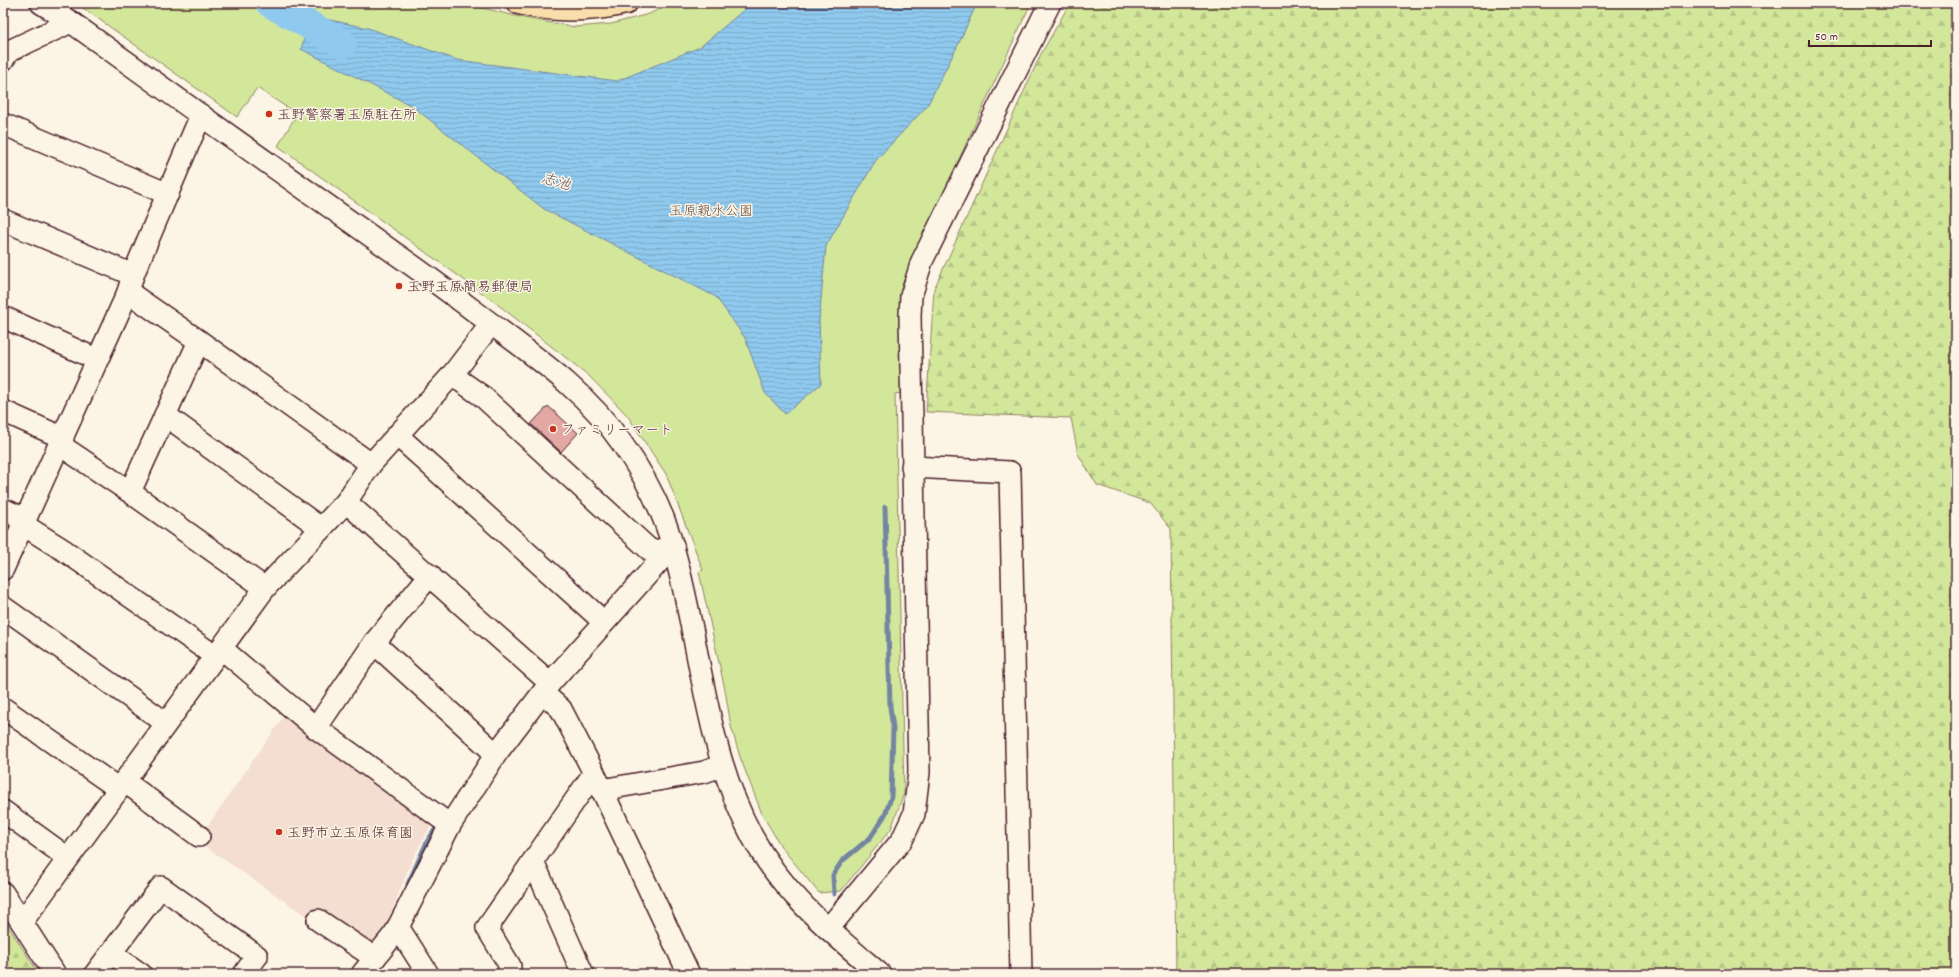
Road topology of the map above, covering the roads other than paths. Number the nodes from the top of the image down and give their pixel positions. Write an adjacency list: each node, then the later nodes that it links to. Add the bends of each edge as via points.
1 (41, 3): 5 (street)
2 (520, 3): 3 (main road, via 571,10 602,9)
3 (626, 3)
4 (1050, 3): 22 (street, via 922,261 916,278 911,296 910,316)
5 (72, 22): 6 (street, via 9,51); 7 (street)
6 (3, 60)
7 (201, 116): 9 (street); 13 (street)
8 (3, 124): 9 (street)
9 (168, 194): 11 (street)
10 (3, 220): 11 (street)
11 (130, 284): 14 (street); 15 (street)
12 (3, 317): 15 (street)
13 (491, 324): 16 (street); 28 (street, via 556,372 591,405 620,440 659,510)
14 (199, 341): 18 (street); 21 (street)
15 (96, 359): 20 (street)
16 (452, 375): 19 (street); 28 (street, via 482,396 652,552)
17 (3, 411): 20 (street)
18 (165, 415): 23 (street); 27 (street)
19 (397, 435): 21 (street); 33 (street)
20 (62, 442): 23 (street); 26 (street)
21 (371, 464): 24 (street)
22 (912, 467): 53 (street, via 919,764 917,800 914,814 902,840); 66 (street, via 1010,472)
23 (130, 492): 31 (street)
24 (346, 502): 27 (street); 30 (street)
25 (3, 509): 26 (street, via 16,515)
26 (22, 524): 29 (street); 35 (street)
27 (322, 528): 31 (street)
28 (673, 546): 33 (street); 41 (street)
29 (3, 569)
30 (430, 575): 34 (street); 36 (street)
31 (265, 588): 35 (street)
32 (3, 607): 38 (street)
33 (600, 618): 36 (street)
34 (374, 643): 39 (street); 40 (street)
35 (218, 652): 38 (street); 39 (street)
36 (545, 683): 40 (street); 42 (street)
37 (3, 708): 43 (street)
38 (166, 724): 43 (street)
39 (316, 728): 45 (street)
40 (492, 750): 45 (street)
41 (721, 766): 42 (street, via 704,772); 53 (street, via 752,837 770,865 790,892)
42 (598, 782): 48 (street); 64 (street)
43 (122, 785): 46 (street); 47 (street)
44 (3, 811): 47 (street)
45 (444, 822): 52 (street)
46 (199, 836)
47 (68, 858): 51 (street)
48 (533, 861): 62 (street, via 487,928 510,966); 63 (street)
49 (3, 893): 51 (street)
50 (318, 920): 55 (street)
51 (22, 922): 56 (street)
52 (398, 926): 55 (street); 61 (street)
53 (828, 930): 65 (street)
54 (111, 953): 57 (street); 58 (street); 59 (street, via 160,887 257,956)
55 (375, 958): 60 (street)
56 (55, 974)
57 (95, 974)
58 (141, 974)
59 (244, 974)
60 (362, 974)
61 (428, 974)
62 (508, 974)
63 (583, 974)
64 (688, 974)
65 (880, 974)
66 (1021, 974)

